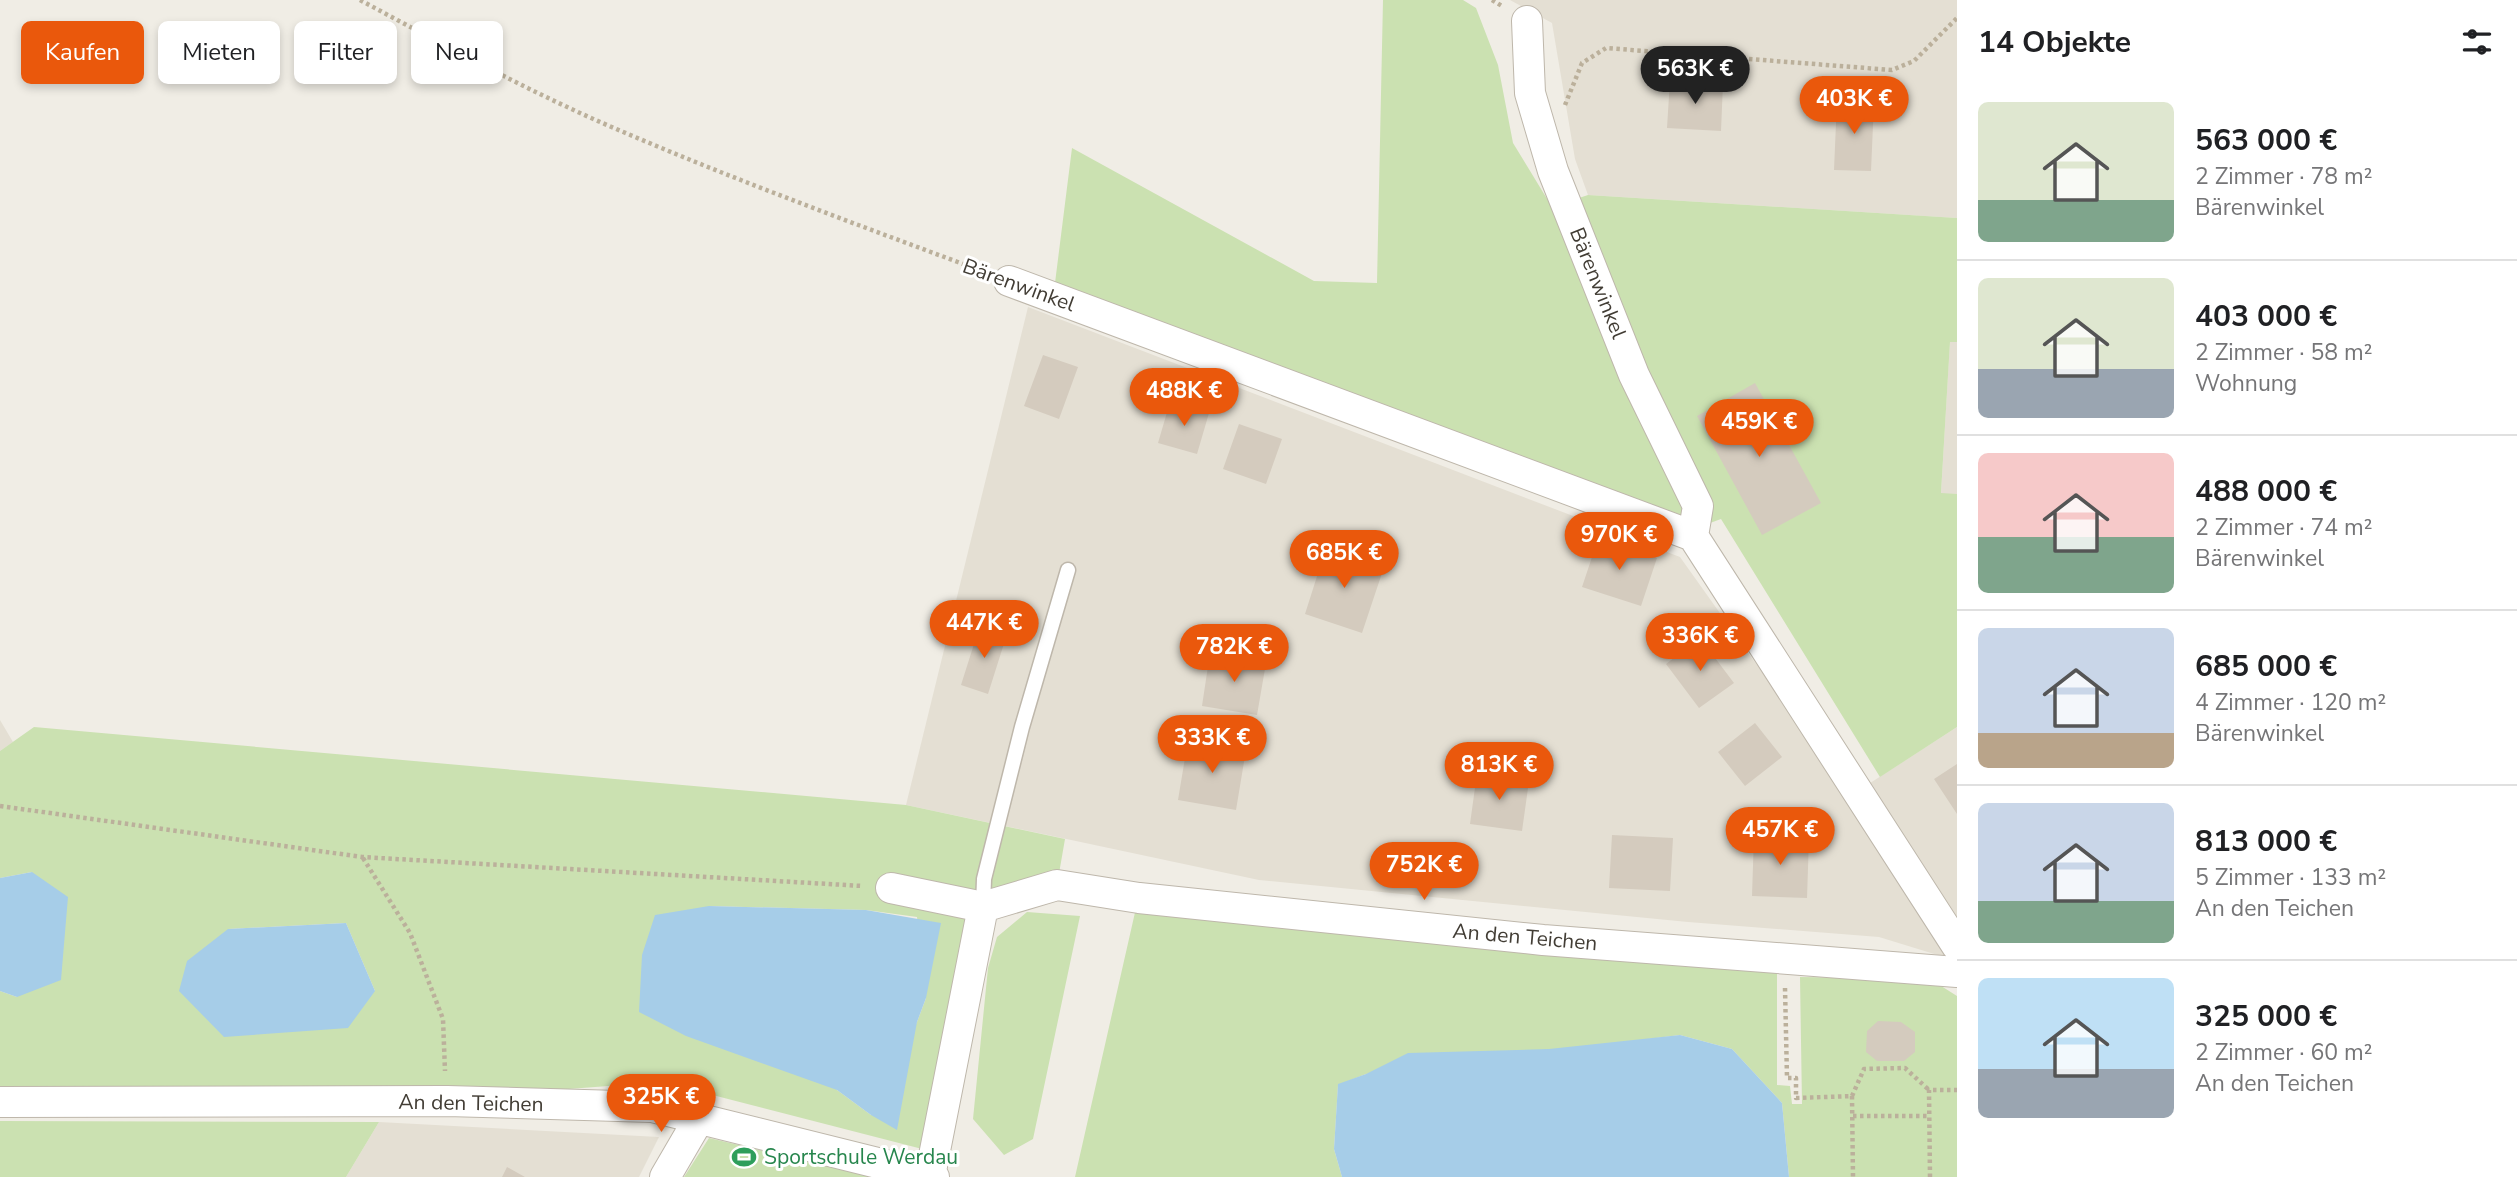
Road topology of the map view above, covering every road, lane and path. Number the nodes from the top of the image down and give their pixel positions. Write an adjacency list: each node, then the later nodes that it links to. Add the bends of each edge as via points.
1 (360, 0): 5 (path, Bärenwinkel, via 618,130)
2 (1957, 18): 4 (path, via 1914,61 1892,70 1606,48 1582,63)
3 (1527, 21): 6 (street, Bärenwinkel, via 1530,93 1553,171 1634,375 1698,506)
4 (1563, 111)
5 (1009, 281): 6 (street, Bärenwinkel)
6 (1693, 536): 12 (street)
7 (1068, 570): 11 (lane, via 990,853)
8 (0, 806): 9 (path)
9 (362, 857): 10 (path); 18 (path, via 410,933 443,1019)
10 (891, 888): 11 (street, An den Teichen)
11 (983, 907): 13 (street, An den Teichen, via 1057,885 1139,898 1543,940); 24 (street)
12 (1957, 946)
13 (1785, 959): 14 (street, An den Teichen); 17 (path, via 1787,1079 1796,1079 1796,1098)
14 (1957, 972)
15 (1929, 1090): 16 (path); 17 (path, via 1905,1068 1864,1069); 21 (path)
16 (1957, 1090)
17 (1852, 1096): 20 (path)
18 (447, 1101): 19 (street, An den Teichen); 22 (street, An den Teichen, via 652,1107)
19 (0, 1102)
20 (1853, 1116): 21 (path); 25 (path)
21 (1929, 1116): 26 (path)
22 (700, 1117): 23 (street); 24 (street, An den Teichen)
23 (665, 1177)
24 (932, 1177)
25 (1853, 1177)
26 (1930, 1177)

